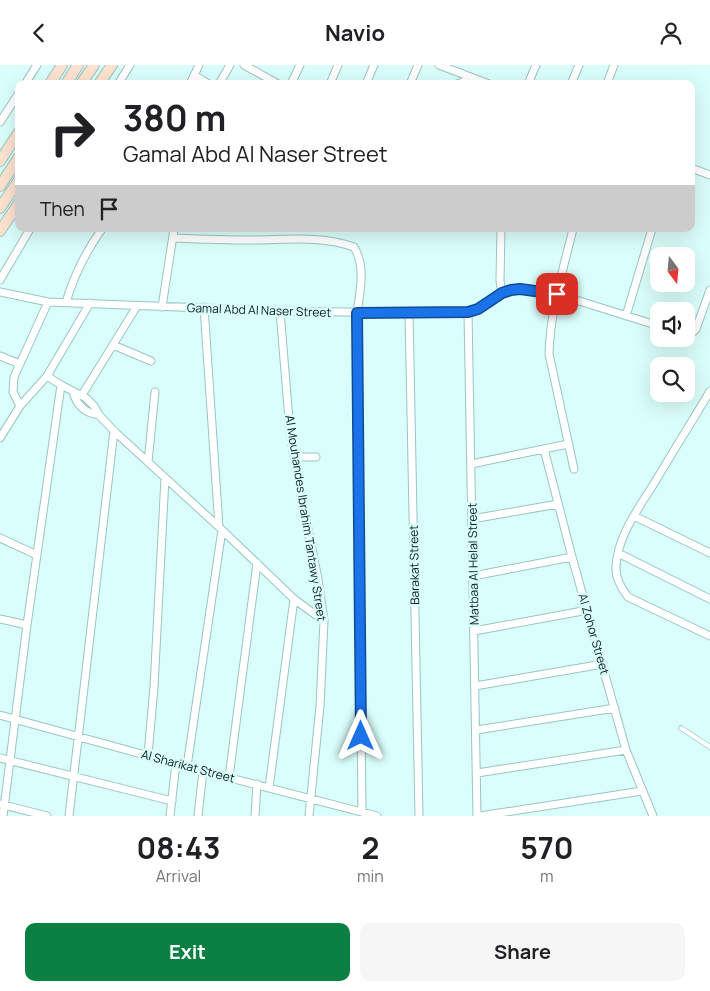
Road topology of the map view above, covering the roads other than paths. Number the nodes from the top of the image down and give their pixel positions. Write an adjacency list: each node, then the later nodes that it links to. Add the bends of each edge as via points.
1 (37, 65): 20 (street)
2 (62, 65): 21 (street)
3 (78, 65): 22 (street)
4 (94, 65): 23 (street)
5 (112, 65): 24 (street)
6 (130, 65): 25 (street)
7 (199, 65): 18 (street)
8 (230, 65): 28 (street)
9 (244, 65): 29 (street)
10 (300, 65): 30 (street)
11 (338, 65): 31 (street)
12 (374, 65): 32 (street)
13 (418, 65): 33 (street)
14 (439, 65): 19 (street)
15 (536, 65): 36 (street)
16 (579, 65): 37 (street)
17 (614, 65): 38 (street)
18 (194, 75): 26 (street); 27 (street)
19 (474, 78): 34 (street); 35 (street)
20 (27, 80)
21 (53, 80)
22 (69, 80)
23 (85, 80)
24 (102, 80)
25 (121, 80)
26 (192, 80)
27 (202, 80)
28 (221, 80)
29 (271, 80)
30 (293, 80)
31 (332, 80)
32 (368, 80)
33 (412, 80)
34 (468, 80)
35 (479, 80)
36 (530, 80)
37 (573, 80)
38 (608, 80)
39 (15, 99): 40 (street)
40 (0, 122)
41 (15, 138): 42 (street)
42 (0, 161)
43 (15, 163): 46 (street)
44 (695, 169): 45 (street)
45 (710, 175)
46 (0, 186)
47 (15, 186): 48 (street)
48 (0, 208)
49 (15, 208): 50 (street)
50 (4, 221): 51 (street)
51 (0, 231)
52 (28, 232): 61 (street)
53 (100, 232): 67 (street, via 80,266)
54 (174, 232): 59 (street)
55 (289, 232): 60 (street)
56 (501, 232): 64 (street)
57 (572, 232): 65 (street)
58 (651, 232): 76 (street)
59 (174, 238): 60 (street); 70 (street)
60 (288, 239): 74 (street, via 334,242 354,247 361,273)
61 (0, 280)
62 (710, 290): 78 (street)
63 (0, 292): 66 (street, Gamal Abd Al Naser Street)
64 (502, 293): 65 (street, Gamal Abd Al Naser Street, via 520,289); 73 (street, Gamal Abd Al Naser Street, via 487,305)
65 (557, 294): 76 (street, Gamal Abd Al Naser Street); 93 (street, via 549,354)
66 (48, 302): 67 (street, Gamal Abd Al Naser Street); 82 (street)
67 (66, 302): 68 (street, Gamal Abd Al Naser Street)
68 (90, 303): 69 (street, Gamal Abd Al Naser Street); 83 (street)
69 (137, 305): 70 (street, Gamal Abd Al Naser Street); 79 (street)
70 (162, 307): 71 (street, Gamal Abd Al Naser Street)
71 (204, 307): 72 (street, Gamal Abd Al Naser Street); 104 (street)
72 (280, 311): 74 (street, Gamal Abd Al Naser Street); 95 (street, Al Mouhandes Ibrahim Tantawy Street)
73 (468, 312): 75 (street, Gamal Abd Al Naser Street); 98 (street, Matbaa Al Helal Street)
74 (357, 313): 75 (street, Gamal Abd Al Naser Street); 147 (street)
75 (408, 313): 156 (street, Barakat Street)
76 (626, 316): 77 (street, Gamal Abd Al Naser Street)
77 (650, 323)
78 (695, 330)
79 (113, 345): 81 (street); 88 (street)
80 (0, 356): 82 (street)
81 (151, 361)
82 (20, 364): 89 (street, via 13,384)
83 (47, 375): 84 (street); 89 (street)
84 (61, 385): 85 (street); 108 (street)
85 (73, 391): 88 (street); 90 (street, via 81,408)
86 (710, 391): 102 (street)
87 (155, 392): 97 (street)
88 (82, 395): 90 (street)
89 (20, 406): 92 (street)
90 (99, 415): 91 (street)
91 (114, 431): 97 (street); 128 (street)
92 (0, 438)
93 (568, 444): 94 (street); 99 (street)
94 (544, 449): 98 (street); 101 (street, Al Zohor Street)
95 (294, 457): 96 (street); 116 (street, Al Mouhandes Ibrahim Tantawy Street)
96 (316, 457)
97 (148, 462): 100 (street)
98 (472, 464): 103 (street, Matbaa Al Helal Street)
99 (574, 469)
100 (165, 478): 104 (street); 131 (street)
101 (558, 504): 103 (street); 109 (street, Al Zohor Street)
102 (634, 516): 106 (street); 107 (street)
103 (472, 519): 111 (street, Matbaa Al Helal Street)
104 (220, 528): 110 (street); 135 (street)
105 (0, 538): 108 (street)
106 (618, 553): 113 (street); 120 (street, via 617,579 628,597)
107 (710, 553)
108 (36, 555): 117 (street)
109 (572, 557): 111 (street); 114 (street, Al Zohor Street)
110 (257, 563): 112 (street); 138 (street)
111 (473, 576): 119 (street, Matbaa Al Helal Street)
112 (294, 599): 116 (street); 141 (street)
113 (710, 599)
114 (588, 610): 119 (street); 121 (street, Al Zohor Street)
115 (0, 619): 117 (street)
116 (324, 621): 143 (street, Al Mouhandes Ibrahim Tantawy Street, via 320,706)
117 (26, 625): 125 (street)
118 (710, 625): 120 (street)
119 (474, 631): 122 (street, Matbaa Al Helal Street)
120 (708, 635)
121 (603, 664): 122 (street); 123 (street, Al Zohor Street)
122 (475, 686): 127 (street, Matbaa Al Helal Street)
123 (615, 708): 127 (street); 130 (street, Al Zohor Street)
124 (0, 715): 125 (street, Al Sharikat Street)
125 (15, 719): 128 (street, Al Sharikat Street); 133 (street)
126 (681, 728): 129 (lane)
127 (477, 730): 137 (street, Matbaa Al Helal Street)
128 (79, 736): 131 (street, Al Sharikat Street); 139 (street)
129 (710, 747)
130 (626, 750): 137 (street); 142 (street, Al Zohor Street)
131 (148, 755): 134 (street, Al Sharikat Street)
132 (0, 757): 133 (street)
133 (10, 760): 139 (street); 145 (street)
134 (176, 763): 135 (street, Al Sharikat Street); 144 (street)
135 (186, 766): 136 (street, Al Sharikat Street)
136 (203, 771): 138 (street, Al Sharikat Street); 152 (street)
137 (477, 773): 157 (street, Matbaa Al Helal Street)
138 (229, 777): 140 (street, Al Sharikat Street)
139 (74, 778): 144 (street); 150 (street)
140 (257, 784): 141 (street, Al Sharikat Street); 153 (street)
141 (269, 788): 143 (street, Al Sharikat Street)
142 (642, 791): 157 (street); 158 (street, Al Zohor Street)
143 (310, 799): 146 (street, Al Sharikat Street); 154 (street, Al Mouhandes Ibrahim Tantawy Street)
144 (172, 801): 151 (street)
145 (2, 804): 148 (street); 149 (street)
146 (348, 812): 147 (street, Al Sharikat Street)
147 (362, 812): 155 (street, Al Sharikat Street)
148 (3, 816)
149 (48, 816)
150 (70, 816)
151 (170, 816)
152 (198, 816)
153 (255, 816)
154 (309, 816)
155 (377, 816)
156 (420, 816)
157 (479, 816)
158 (653, 816)

